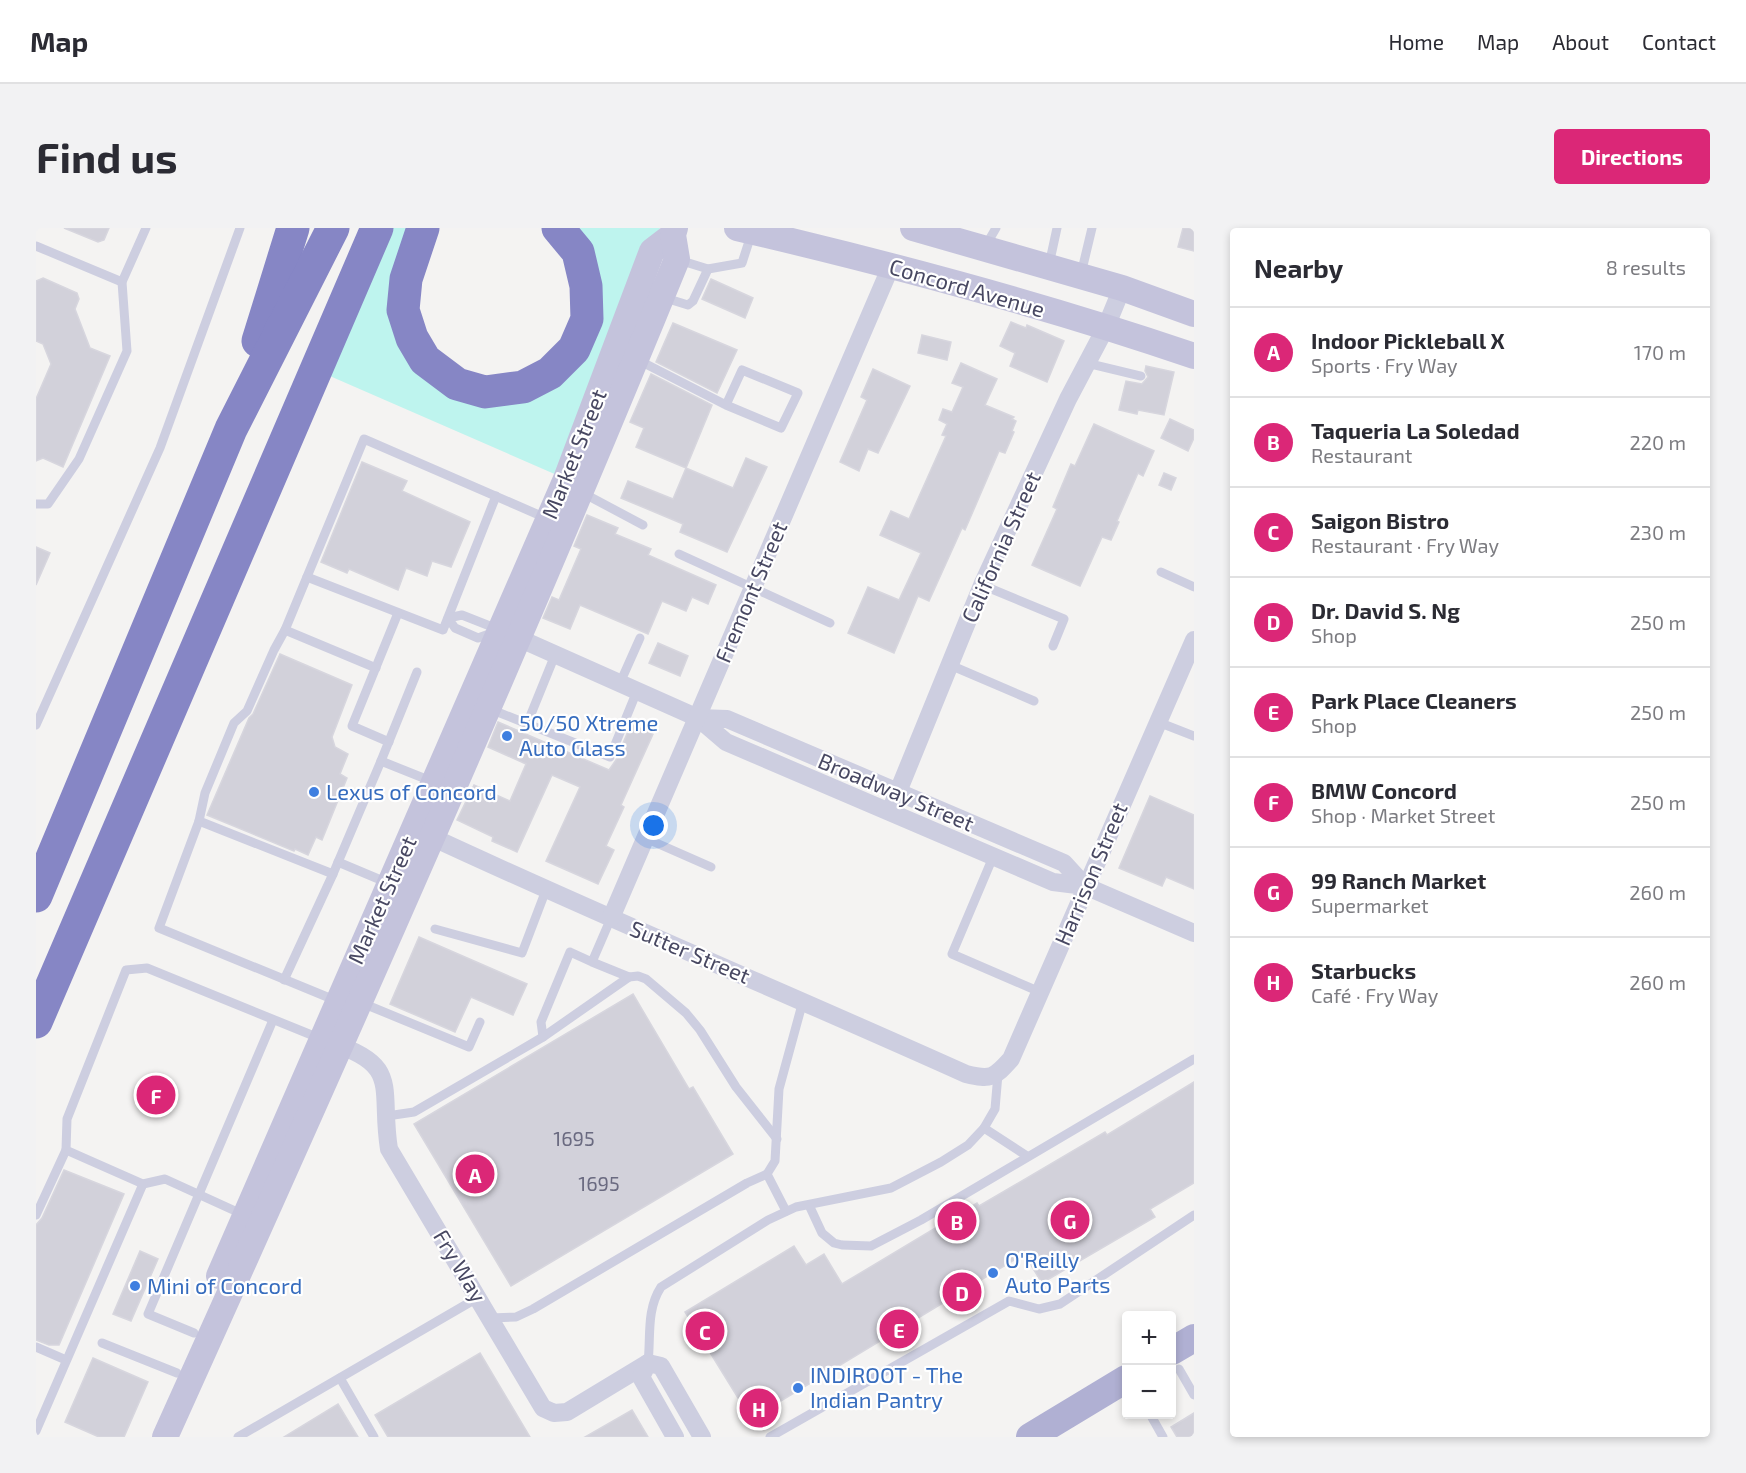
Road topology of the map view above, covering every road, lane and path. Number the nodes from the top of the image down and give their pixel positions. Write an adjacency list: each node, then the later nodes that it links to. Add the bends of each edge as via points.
1 (146, 228): 19 (lane)
2 (240, 228): 62 (lane, via 160,448)
3 (293, 228): 31 (highway)
4 (333, 228): 31 (highway)
5 (377, 228): 90 (highway)
6 (423, 228): 7 (highway, via 406,279 403,310 412,338 424,360 457,384 485,392 523,387 550,374 574,349 587,319 586,286 578,252)
7 (558, 228)
8 (918, 228): 12 (main road, Concord Avenue)
9 (1057, 228): 16 (lane)
10 (1092, 228): 18 (lane)
11 (744, 230): 15 (main road, Concord Avenue); 17 (lane, via 742,263)
12 (990, 239): 15 (main road, via 962,269 908,259 898,259); 16 (main road, Concord Avenue)
13 (675, 241): 17 (lane); 21 (main road, Market Street); 32 (main road, Market Street, via 652,251 587,426)
14 (36, 246): 19 (lane)
15 (891, 266): 23 (main road, Concord Avenue); 42 (street, Fremont Street)
16 (1048, 267): 18 (main road, Concord Avenue)
17 (708, 269): 21 (lane, via 688,305)
18 (1080, 276): 20 (main road, Concord Avenue)
19 (123, 282): 34 (lane, via 127,351 79,459 48,504)
20 (1122, 288): 22 (main road, Concord Avenue); 23 (street, California Street)
21 (662, 296): 27 (main road, Market Street)
22 (1194, 314)
23 (1106, 327): 24 (main road, Concord Avenue); 28 (street, California Street)
24 (1162, 345): 25 (main road); 26 (main road, Concord Avenue)
25 (1194, 345)
26 (1194, 356)
27 (635, 359): 30 (lane); 32 (main road, Market Street)
28 (1087, 363): 29 (lane); 40 (street, California Street)
29 (1141, 376)
30 (726, 405): 30 (lane, via 781,428 798,393 742,370)
31 (231, 429): 79 (highway)
32 (572, 488): 35 (main road, Market Street); 36 (lane); 47 (main road, Market Street)
33 (496, 496): 35 (lane); 39 (lane, via 364,439); 44 (lane)
34 (36, 504)
35 (548, 519): 47 (main road, Market Street)
36 (643, 525)
37 (679, 554): 42 (lane)
38 (1161, 572): 41 (lane)
39 (307, 577): 43 (lane); 46 (lane)
40 (982, 585): 50 (lane, via 1064,619); 52 (street, California Street)
41 (1194, 587)
42 (753, 588): 45 (lane); 59 (street, Fremont Street)
43 (398, 613): 44 (lane, via 443,630); 53 (lane)
44 (448, 618): 47 (lane, via 462,615); 47 (lane, via 455,628 478,638)
45 (830, 623)
46 (285, 630): 53 (lane); 69 (lane, via 248,711 234,723 205,793)
47 (509, 634): 51 (street, Broadway Street); 58 (main road, Market Street); 66 (main road, Market Street)
48 (640, 638): 55 (lane)
49 (1194, 640): 60 (street, Harrison Street)
50 (1053, 646)
51 (555, 655): 55 (street, Broadway Street); 61 (lane)
52 (951, 664): 57 (lane); 67 (street, California Street)
53 (376, 668): 64 (lane, via 352,726)
54 (417, 672): 64 (lane)
55 (620, 683): 56 (street, Broadway Street)
56 (637, 691): 59 (street, Broadway Street); 61 (lane, via 610,757)
57 (1034, 700)
58 (488, 708): 61 (lane); 70 (main road, Market Street)
59 (698, 718): 67 (street, Broadway Street, via 727,719); 68 (street, Broadway Street, via 726,742); 71 (street, Fremont Street)
60 (1158, 722): 63 (lane); 77 (street, Harrison Street)
61 (527, 724)
62 (36, 725)
63 (1194, 736)
64 (389, 742): 65 (lane)
65 (381, 761): 66 (lane); 73 (lane)
66 (434, 782): 70 (main road, Market Street)
67 (897, 793): 68 (street, California Street); 77 (street, Broadway Street, via 1064,863)
68 (890, 811): 72 (street, Broadway Street)
69 (200, 821): 75 (lane); 85 (lane, via 159,928)
70 (422, 832): 76 (main road, Market Street); 78 (street, Sutter Street); 88 (main road, Market Street)
71 (645, 838): 74 (lane); 80 (street, Fremont Street)
72 (993, 857): 77 (street, Broadway Street, via 1058,883); 86 (lane, via 952,954)
73 (338, 862): 75 (lane); 76 (lane)
74 (711, 867)
75 (333, 874): 85 (lane)
76 (390, 884): 88 (main road, Market Street)
77 (1085, 886): 82 (street, Broadway Street); 86 (street, Harrison Street)
78 (546, 890): 80 (street, Sutter Street); 81 (lane, via 522,953)
79 (36, 896)
80 (611, 918): 83 (lane); 87 (street, Sutter Street)
81 (435, 929)
82 (1194, 933)
83 (592, 962): 84 (lane); 92 (lane, via 570,952 541,1022)
84 (629, 978): 92 (lane); 98 (lane, via 646,979 686,1013)
85 (284, 980): 88 (lane)
86 (1040, 992): 95 (street, Harrison Street, via 1011,1059)
87 (804, 1001): 95 (street, Sutter Street, via 966,1074 986,1079); 98 (lane, via 779,1089)
88 (349, 1002): 91 (lane, via 469,1047); 93 (main road, Market Street)
89 (273, 1020): 93 (lane); 99 (lane, via 147,968 126,969 67,1119); 103 (lane)
90 (36, 1022)
91 (480, 1022)
92 (543, 1037): 96 (lane, via 414,1112)
93 (332, 1042): 96 (street, Fry Way, via 372,1061 380,1070); 107 (main road, Market Street); 126 (main road, Market Street)
94 (1194, 1059): 100 (lane)
95 (998, 1074): 97 (lane, via 994,1109)
96 (387, 1116): 109 (street, Fry Way, via 389,1149)
97 (984, 1128): 100 (lane); 104 (lane, via 941,1162 891,1188)
98 (777, 1139): 101 (lane, via 775,1161)
99 (66, 1150): 102 (lane); 106 (lane)
100 (1027, 1156): 104 (lane, via 871,1246 834,1243 822,1233)
101 (767, 1174): 105 (lane); 110 (lane, via 533,1309 516,1317)
102 (142, 1184): 103 (lane, via 165,1179); 115 (lane)
103 (198, 1194): 107 (lane); 111 (lane, via 148,1314)
104 (809, 1205): 105 (lane)
105 (786, 1211): 116 (lane, via 661,1287 651,1310)
106 (36, 1215)
107 (245, 1215): 111 (main road, Market Street)
108 (1194, 1215): 131 (lane, via 1060,1304 1039,1309 1009,1301)
109 (479, 1297): 110 (street, Fry Way); 119 (lane)
110 (491, 1318): 116 (street, Fry Way, via 543,1407 554,1413 567,1412)
111 (194, 1333): 118 (main road, Market Street)
112 (1194, 1338): 117 (main road)
113 (102, 1343): 118 (lane)
114 (36, 1347): 115 (lane)
115 (66, 1360): 124 (lane)
116 (648, 1363): 129 (street, via 641,1377); 130 (street, via 661,1365)
117 (1179, 1364): 121 (lane)
118 (177, 1373): 125 (main road, Market Street)
119 (340, 1378): 127 (lane); 128 (lane)
120 (1122, 1381): 132 (main road)
121 (1194, 1395)
122 (1122, 1403): 133 (main road)
123 (1153, 1419): 134 (lane)
124 (36, 1431)
125 (149, 1437)
126 (165, 1437)
127 (237, 1437)
128 (374, 1437)
129 (675, 1437)
130 (702, 1437)
131 (770, 1437)
132 (1030, 1437)
133 (1067, 1437)
134 (1163, 1437)

